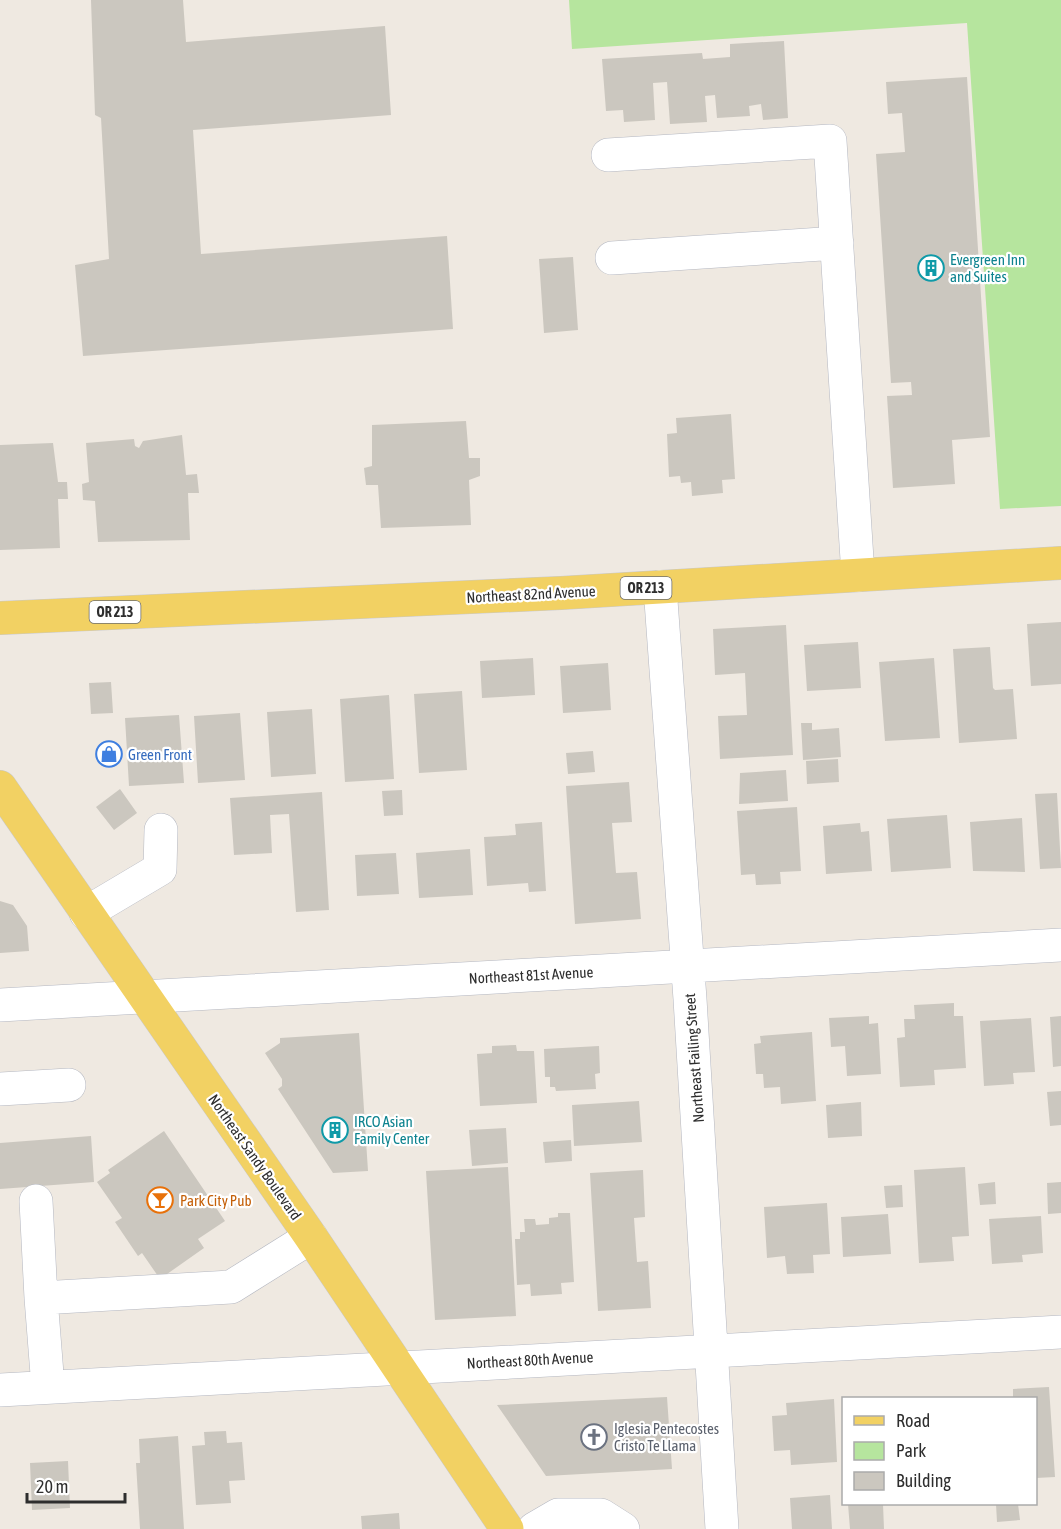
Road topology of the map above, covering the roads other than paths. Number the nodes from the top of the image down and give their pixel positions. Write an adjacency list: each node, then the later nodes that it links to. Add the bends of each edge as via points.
1 (608, 155): 2 (street, via 830,141)
2 (837, 243): 3 (street); 5 (street)
3 (612, 258)
4 (1061, 562): 5 (main road, Northeast 82nd Avenue / OR 213)
5 (858, 575): 6 (main road, Northeast 82nd Avenue / OR 213)
6 (660, 587): 7 (main road, Northeast 82nd Avenue / OR 213); 12 (street, Northeast Failing Street)
7 (0, 618)
8 (0, 787): 10 (main road, Northeast Sandy Boulevard)
9 (161, 830): 10 (street, via 160,869)
10 (86, 913): 13 (main road, Northeast Sandy Boulevard)
11 (1061, 945): 12 (street, Northeast 81st Avenue)
12 (687, 966): 13 (street, Northeast 81st Avenue); 21 (street, Northeast Failing Street)
13 (143, 997): 14 (street, Northeast 81st Avenue); 18 (main road, Northeast Sandy Boulevard)
14 (0, 1005)
15 (69, 1085): 16 (street)
16 (0, 1089)
17 (36, 1201): 19 (street)
18 (311, 1237): 19 (street, via 231,1287); 22 (main road, Northeast Sandy Boulevard)
19 (41, 1298): 23 (street)
20 (1061, 1332): 21 (street, Northeast 80th Avenue)
21 (713, 1352): 22 (street, Northeast 80th Avenue); 28 (street, Northeast Failing Street)
22 (400, 1367): 23 (street, Northeast 80th Avenue); 25 (main road, Northeast Sandy Boulevard)
23 (48, 1387): 24 (street, Northeast 80th Avenue)
24 (0, 1390)
25 (507, 1529)
26 (534, 1529): 27 (street, via 558,1515 601,1515)
27 (623, 1529)
28 (722, 1529)

